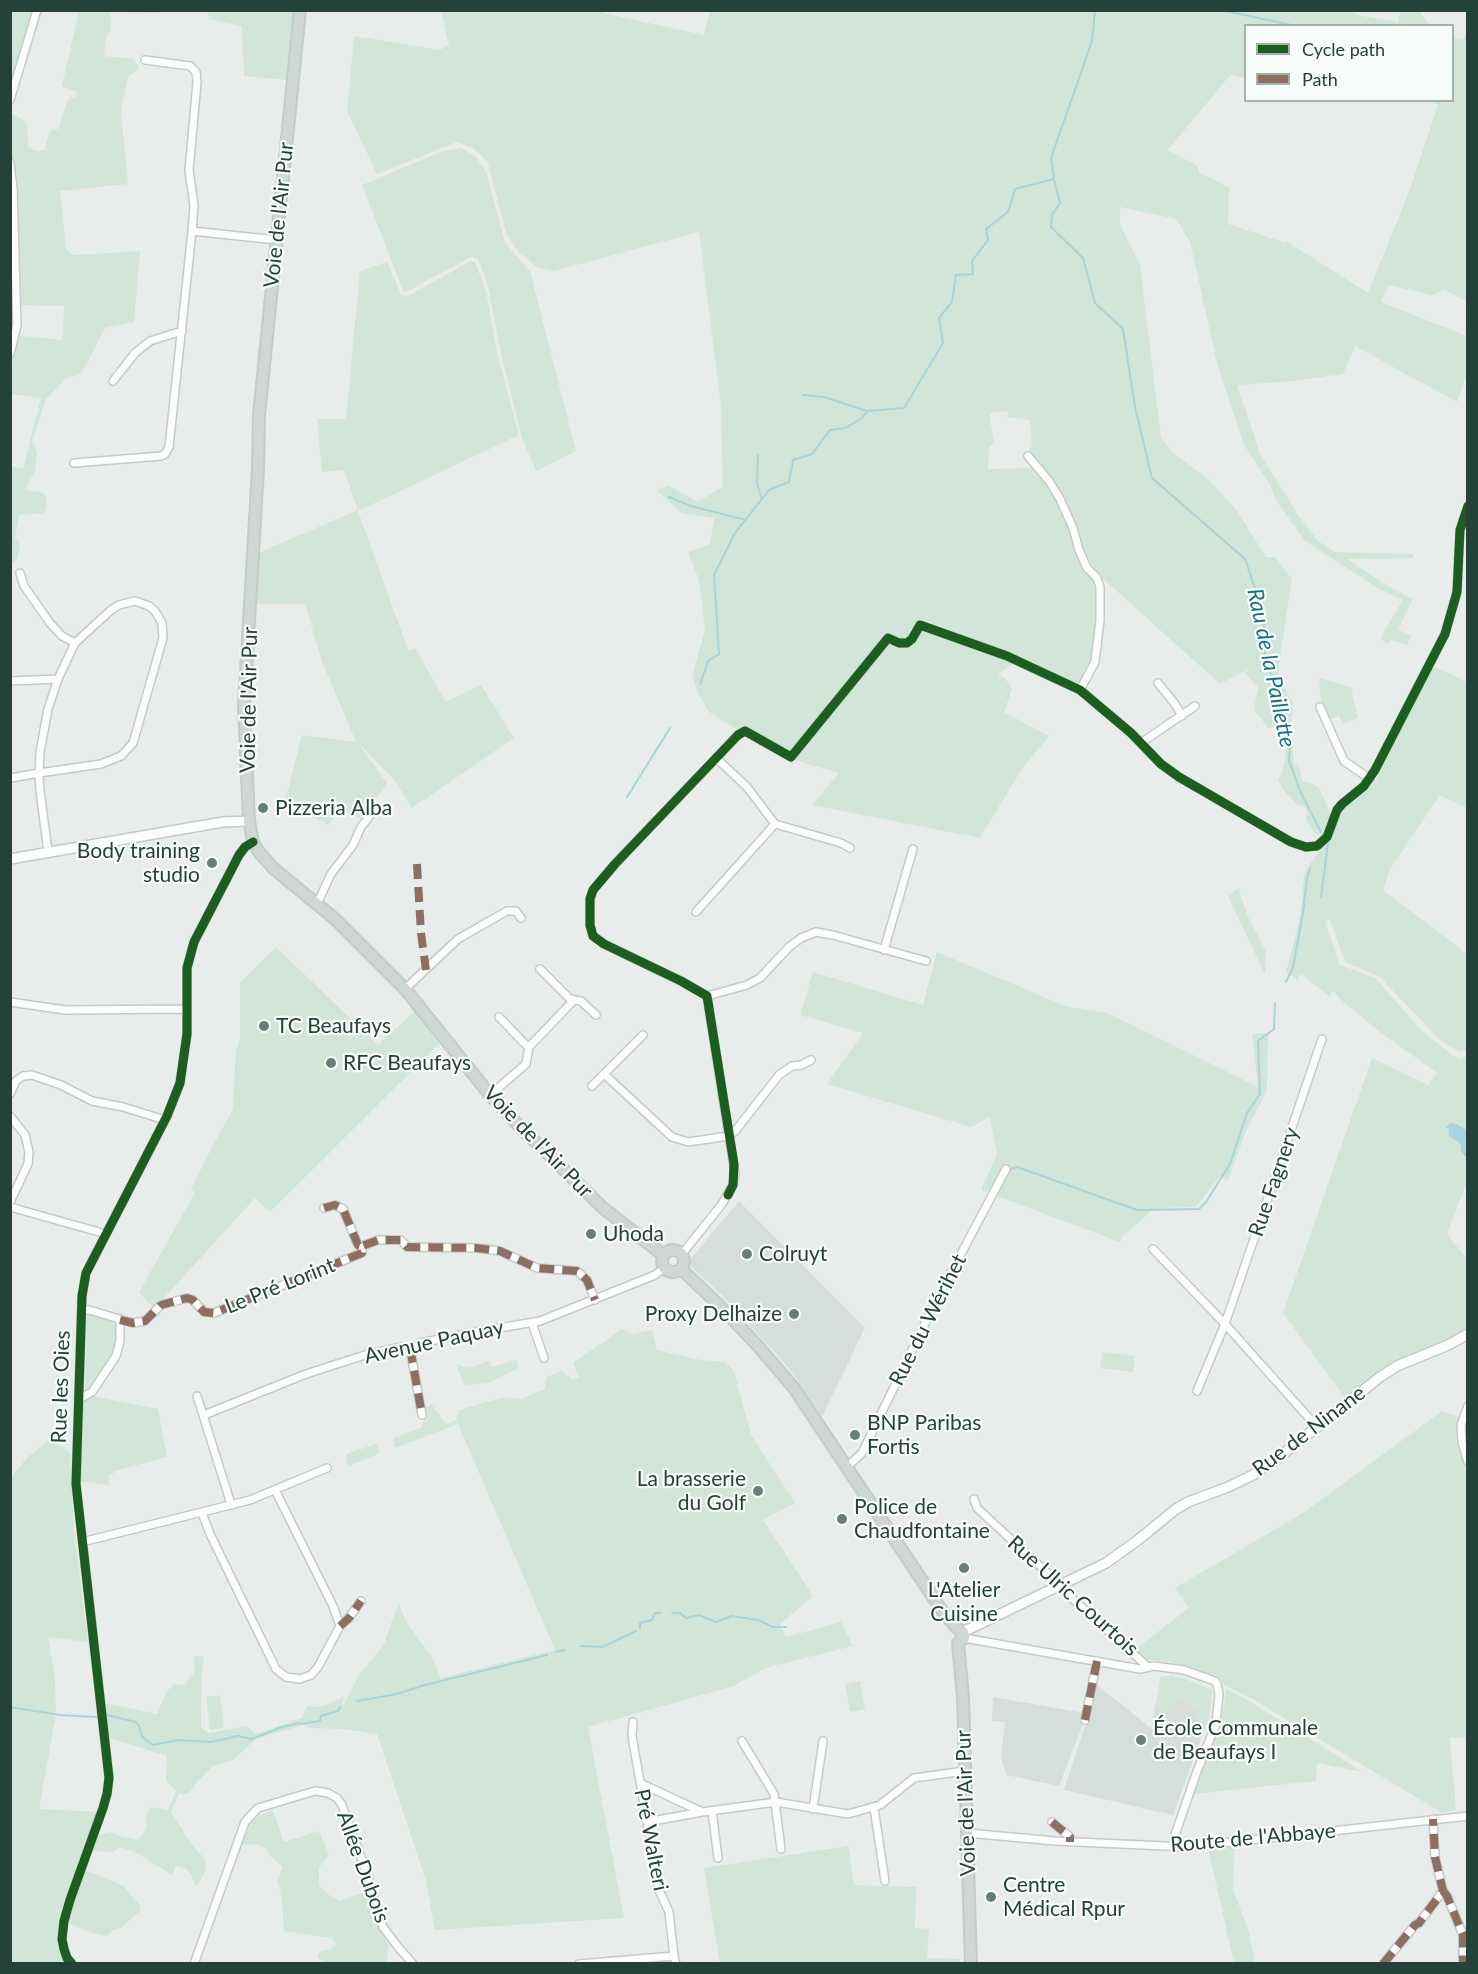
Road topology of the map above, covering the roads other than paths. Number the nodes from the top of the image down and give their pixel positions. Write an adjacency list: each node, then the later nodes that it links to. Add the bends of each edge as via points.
1 (37, 10): 4 (street)
2 (300, 10): 7 (main road, Voie de l'Air Pur)
3 (145, 60): 6 (street, via 190,66 196,72 189,171 194,205)
4 (10, 100)
5 (10, 163): 9 (street, via 17,325)
6 (192, 231): 7 (street); 8 (street)
7 (276, 240): 31 (main road, Voie de l'Air Pur, via 259,415 244,706)
8 (182, 330): 10 (street, via 150,341); 12 (street, via 169,447 165,454)
9 (10, 354)
10 (113, 381)
11 (1028, 456): 21 (street, via 1060,499 1087,568 1100,587 1095,662)
12 (74, 463)
13 (1467, 506): 14 (street)
14 (1459, 543): 15 (street); 29 (street, via 1457,592 1445,634)
15 (1467, 546)
16 (20, 573): 17 (street, via 24,586 50,623)
17 (75, 643): 18 (street); 27 (street, via 111,610 127,602 149,606 162,623 162,638 133,743 121,756 101,764)
18 (58, 679): 19 (street); 27 (street, via 42,732)
19 (10, 681)
20 (1158, 683): 24 (street)
21 (1080, 690): 25 (street); 26 (street, via 1007,656 920,626 907,643 888,638 791,757 745,731)
22 (1195, 706): 24 (street)
23 (1320, 707): 29 (street, via 1344,761)
24 (1182, 716): 25 (street)
25 (1141, 743): 29 (street, via 1179,777 1306,847 1323,842 1337,810)
26 (716, 758): 32 (street, via 747,787); 45 (street, via 600,880 590,899 593,936)
27 (39, 773): 28 (street); 36 (street)
28 (10, 778)
29 (1370, 779)
30 (371, 814): 38 (street, via 331,874)
31 (249, 821): 33 (main road, Voie de l'Air Pur); 36 (street)
32 (775, 824): 34 (street); 39 (street)
33 (253, 842): 38 (main road, Voie de l'Air Pur, via 273,868); 48 (street, Rue les Oies, via 239,855 194,942 187,968)
34 (850, 848)
35 (913, 849): 41 (street)
36 (48, 852): 37 (street)
37 (10, 859)
38 (317, 904): 44 (main road, Voie de l'Air Pur)
39 (696, 912)
40 (521, 918): 44 (street, via 516,911 507,911 458,939)
41 (884, 950): 42 (street); 45 (street, via 816,932 789,947 760,978)
42 (926, 961)
43 (540, 969): 46 (street)
44 (405, 990): 58 (main road, Voie de l'Air Pur)
45 (707, 996): 61 (street)
46 (574, 1000): 49 (street, via 581,1001); 53 (street)
47 (10, 1002): 48 (street, via 65,1010)
48 (187, 1009): 60 (street, Rue les Oies, via 183,1068)
49 (596, 1015)
50 (499, 1017): 53 (street)
51 (644, 1035): 55 (street)
52 (1322, 1039): 78 (street, Rue Fagnery)
53 (530, 1047): 58 (street, via 526,1064)
54 (811, 1060): 61 (street, via 778,1075)
55 (604, 1074): 56 (street); 61 (street, via 672,1137 688,1142)
56 (592, 1086)
57 (10, 1094): 60 (street, via 16,1081 32,1075 92,1101)
58 (490, 1095): 70 (main road, Voie de l'Air Pur, via 603,1208)
59 (10, 1116): 63 (street, via 25,1135 29,1152 28,1164)
60 (165, 1120): 66 (street, Rue les Oies)
61 (729, 1136): 69 (street, via 733,1185)
62 (1006, 1169): 90 (street, Rue du Wérihet, via 862,1453)
63 (10, 1202)
64 (10, 1207): 66 (street)
65 (324, 1209): 67 (street, Le Pré Lorint, via 335,1205 343,1209 358,1245)
66 (106, 1234): 75 (street, Rue les Oies, via 86,1273)
67 (362, 1246): 73 (street, Le Pré Lorint, via 378,1240 401,1240 407,1247 500,1251 537,1268 577,1271 587,1280); 74 (street, Le Pré Lorint, via 362,1253 214,1312 204,1312 187,1298)
68 (1153, 1249): 78 (street)
69 (682, 1254): 70 (main road, via 672,1250); 72 (main road)
70 (663, 1255): 71 (main road)
71 (664, 1268): 72 (main road, via 672,1272); 73 (street, Avenue Paquay, via 656,1275)
72 (681, 1269): 90 (main road, via 774,1364)
73 (594, 1300): 77 (street, Avenue Paquay)
74 (161, 1305): 76 (street, Rue les Oies, via 145,1321)
75 (82, 1310): 76 (street, Rue les Oies); 84 (street, Rue les Oies)
76 (120, 1320): 84 (street, Rue les Oies, via 116,1356 92,1392)
77 (532, 1323): 80 (street, Avenue Paquay); 81 (street)
78 (1225, 1324): 82 (street, Rue Fagnery); 88 (street)
79 (1467, 1334): 88 (street, Rue de Ninane, via 1380,1377)
80 (410, 1348): 86 (street, Avenue Paquay, via 365,1355 323,1368); 87 (street)
81 (544, 1358)
82 (1197, 1391)
83 (196, 1396): 86 (street)
84 (79, 1399): 96 (street, Rue les Oies, via 76,1484)
85 (1467, 1406): 89 (street, via 1461,1425)
86 (204, 1415): 94 (street)
87 (422, 1415)
88 (1317, 1427): 97 (street, Rue de Ninane, via 1253,1475 1188,1502 1106,1563)
89 (1467, 1462)
90 (847, 1467): 100 (main road)
91 (327, 1468): 92 (street)
92 (275, 1490): 94 (street); 99 (street)
93 (974, 1499): 97 (street, Rue Ulric Courtois, via 978,1508)
94 (231, 1504): 95 (street)
95 (202, 1513): 96 (street); 99 (street, via 276,1669 286,1677 311,1675)
96 (82, 1542): 127 (street, Rue les Oies, via 109,1778 105,1801 64,1921 62,1939)
97 (1059, 1587): 100 (street, Rue de Ninane); 102 (street, Rue Ulric Courtois)
98 (361, 1601): 99 (street)
99 (340, 1626)
100 (959, 1635): 101 (street); 107 (main road, Voie de l'Air Pur)
101 (1097, 1661): 102 (street); 103 (street)
102 (1148, 1667): 120 (street, via 1184,1670 1215,1681 1219,1689 1216,1724 1184,1808)
103 (1085, 1720)
104 (633, 1722): 108 (street, Pré Walteri)
105 (742, 1741): 109 (street)
106 (824, 1741): 111 (street)
107 (965, 1771): 110 (street, via 914,1778); 118 (main road, Voie de l'Air Pur)
108 (640, 1783): 113 (street); 116 (street, Pré Walteri)
109 (776, 1802): 111 (street); 112 (street); 121 (street)
110 (874, 1808): 111 (street, via 848,1814); 123 (street)
111 (813, 1809)
112 (712, 1811): 113 (street); 122 (street)
113 (702, 1812): 116 (street)
114 (1467, 1816): 115 (street, Route de l'Abbaye)
115 (1433, 1819): 120 (street, Route de l'Abbaye); 124 (street, via 1435,1857)
116 (647, 1822): 125 (street, Pré Walteri, via 659,1890 669,1912)
117 (1052, 1822): 119 (street, via 1070,1836)
118 (967, 1833): 119 (street, Route de l'Abbaye); 131 (main road, Voie de l'Air Pur)
119 (1070, 1842): 120 (street, Route de l'Abbaye)
120 (1174, 1847)
121 (781, 1849)
122 (718, 1858)
123 (885, 1881)
124 (1443, 1891): 132 (street); 133 (street, via 1463,1935)
125 (675, 1960): 126 (street)
126 (597, 1963): 130 (street)
127 (72, 1964)
128 (194, 1964): 129 (street, Allée Dubois, via 245,1822 258,1808 315,1791 328,1793 342,1805 383,1927)
129 (414, 1964)
130 (579, 1964)
131 (971, 1964)
132 (1383, 1964)
133 (1463, 1964)

